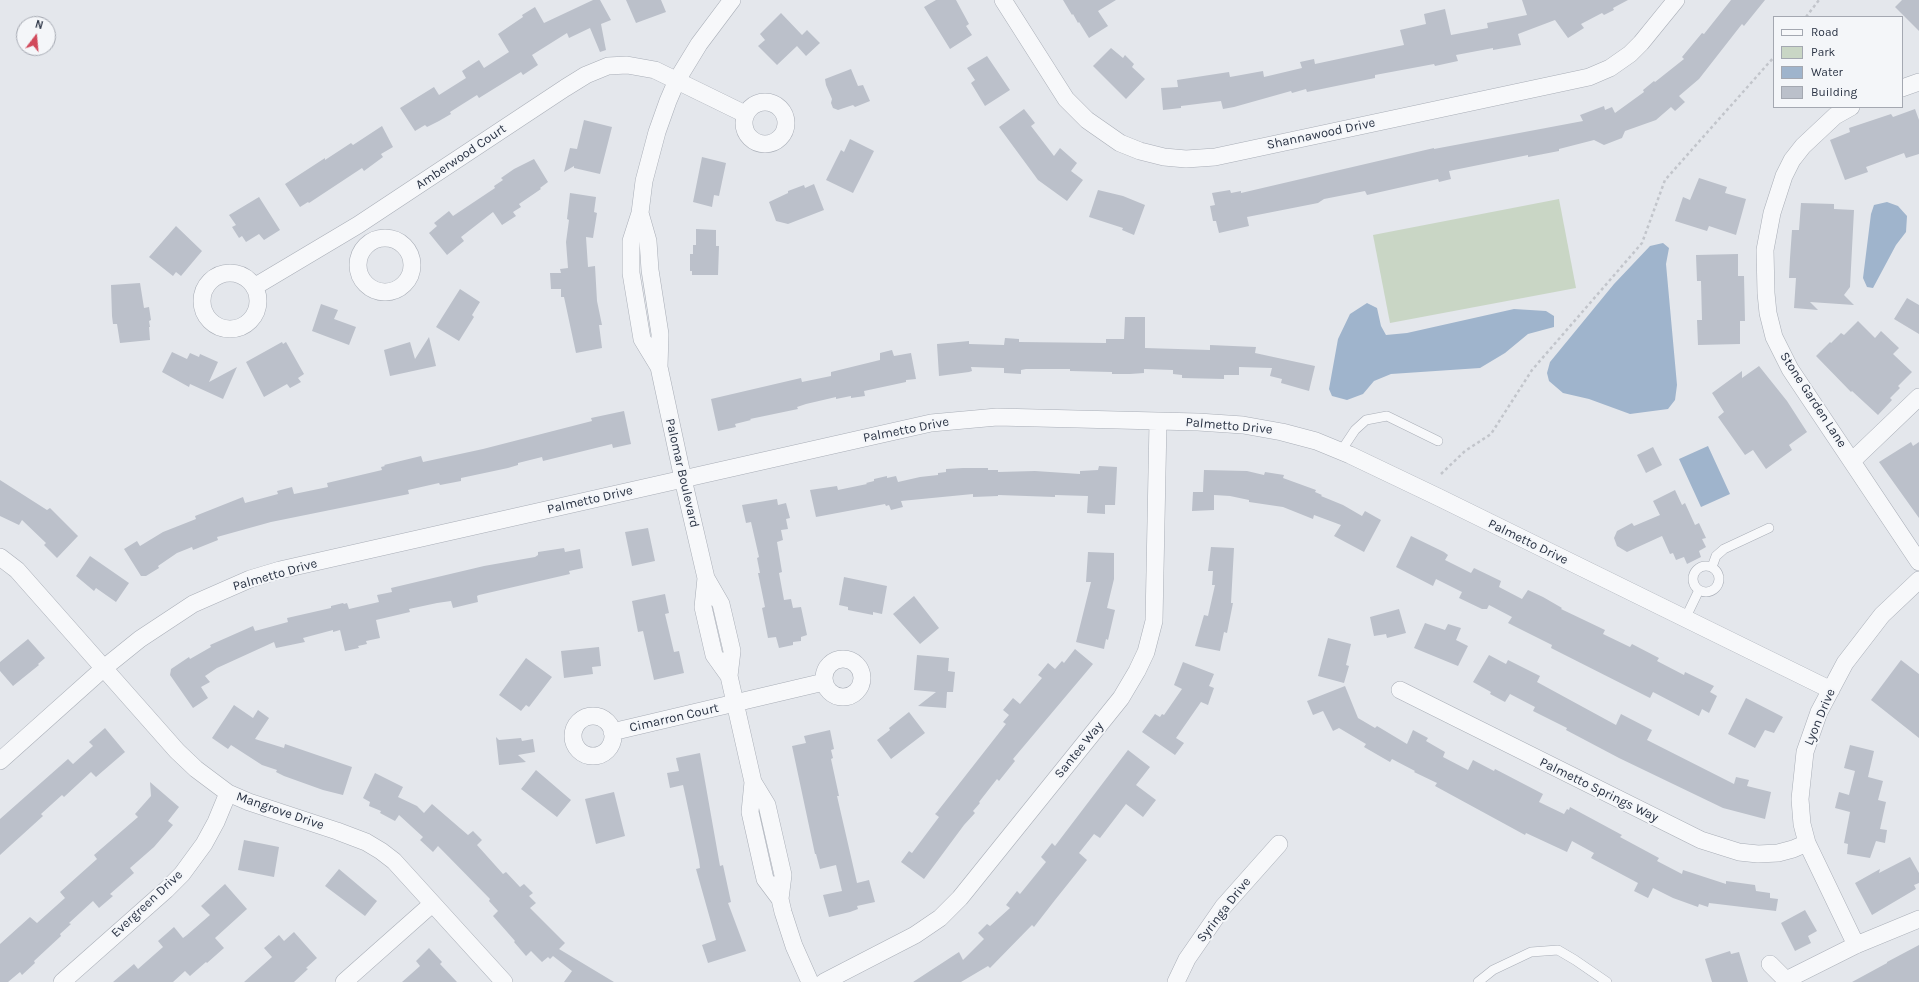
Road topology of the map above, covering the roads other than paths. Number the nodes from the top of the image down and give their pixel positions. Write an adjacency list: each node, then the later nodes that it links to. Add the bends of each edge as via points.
1 (732, 0): 4 (street, Palomar Boulevard, via 699,44)
2 (1003, 0): 3 (street, Shannawood Drive, via 1066,99 1087,120 1120,143 1140,151 1186,159 1215,157 1589,77 1610,68 1630,54)
3 (1676, 0)
4 (677, 80): 8 (street, Amberwood Court); 9 (street, Amberwood Court, via 655,70 627,65 608,66 586,76); 17 (street, Palomar Boulevard, via 657,132 644,181 640,213 648,241 660,334 659,367)
5 (1919, 82): 6 (street)
6 (1903, 88)
7 (1849, 108): 16 (street, Stone Garden Lane, via 1834,116 1818,130 1792,160 1772,213 1765,250 1768,313 1774,337 1790,369)
8 (745, 114)
9 (358, 225): 10 (street); 11 (street, Amberwood Court)
10 (371, 241)
11 (254, 287)
12 (1919, 397): 16 (street, Stone Garden Lane)
13 (1158, 422): 15 (street, Palmetto Drive, via 1244,425 1316,441); 17 (street, Palmetto Drive, via 996,417 931,423); 44 (street, Santee Way, via 1154,621 1146,652 1137,671 1120,698 955,903 940,918 915,935)
14 (1438, 442): 15 (lane, via 1387,416 1366,420 1355,430)
15 (1341, 451): 24 (street, Palmetto Drive)
16 (1852, 461): 20 (street, Stone Garden Lane)
17 (683, 480): 25 (street, Palmetto Drive, via 280,570 250,579 193,604 140,638); 29 (street, Palomar Boulevard, via 706,578 721,604 732,651 729,676)
18 (1769, 528): 21 (lane, via 1724,549 1716,556)
19 (0, 557): 25 (street, Mangrove Drive, via 17,570)
20 (1919, 562)
21 (1712, 567): 23 (lane, via 1718,575 1717,585 1709,591); 23 (lane, via 1702,566 1694,572 1693,582)
22 (1919, 580): 28 (street, Lyon Drive, via 1882,615 1845,663)
23 (1699, 590): 24 (lane)
24 (1684, 619): 28 (street, Palmetto Drive)
25 (104, 668): 31 (street, Palmetto Drive); 32 (street, Mangrove Drive, via 177,751)
26 (824, 682): 29 (street, Cimarron Court)
27 (1400, 690): 33 (street, Palmetto Springs Way, via 1701,840 1739,852 1758,854 1778,853)
28 (1830, 690): 33 (street, Lyon Drive, via 1805,752 1800,799)
29 (735, 703): 30 (street, Cimarron Court); 43 (street, Palomar Boulevard, via 753,782 767,805 783,875 780,899 794,946)
30 (612, 732)
31 (0, 761)
32 (228, 793): 35 (street, Mangrove Drive, via 366,842 394,861); 40 (street, Evergreen Drive, via 204,844 182,874)
33 (1807, 843): 37 (street, Lyon Drive)
34 (1279, 844): 45 (street, Syringa Drive, via 1224,907 1187,959)
35 (432, 904): 41 (street); 42 (street, Mangrove Drive)
36 (1919, 918): 37 (street)
37 (1856, 944): 39 (street)
38 (1770, 964): 39 (street)
39 (1785, 981)
40 (62, 982)
41 (344, 982)
42 (504, 982)
43 (810, 982)
44 (824, 982)
45 (1176, 982)
46 (1478, 982): 47 (lane, via 1493,970 1531,952 1558,950)
47 (1607, 982)

